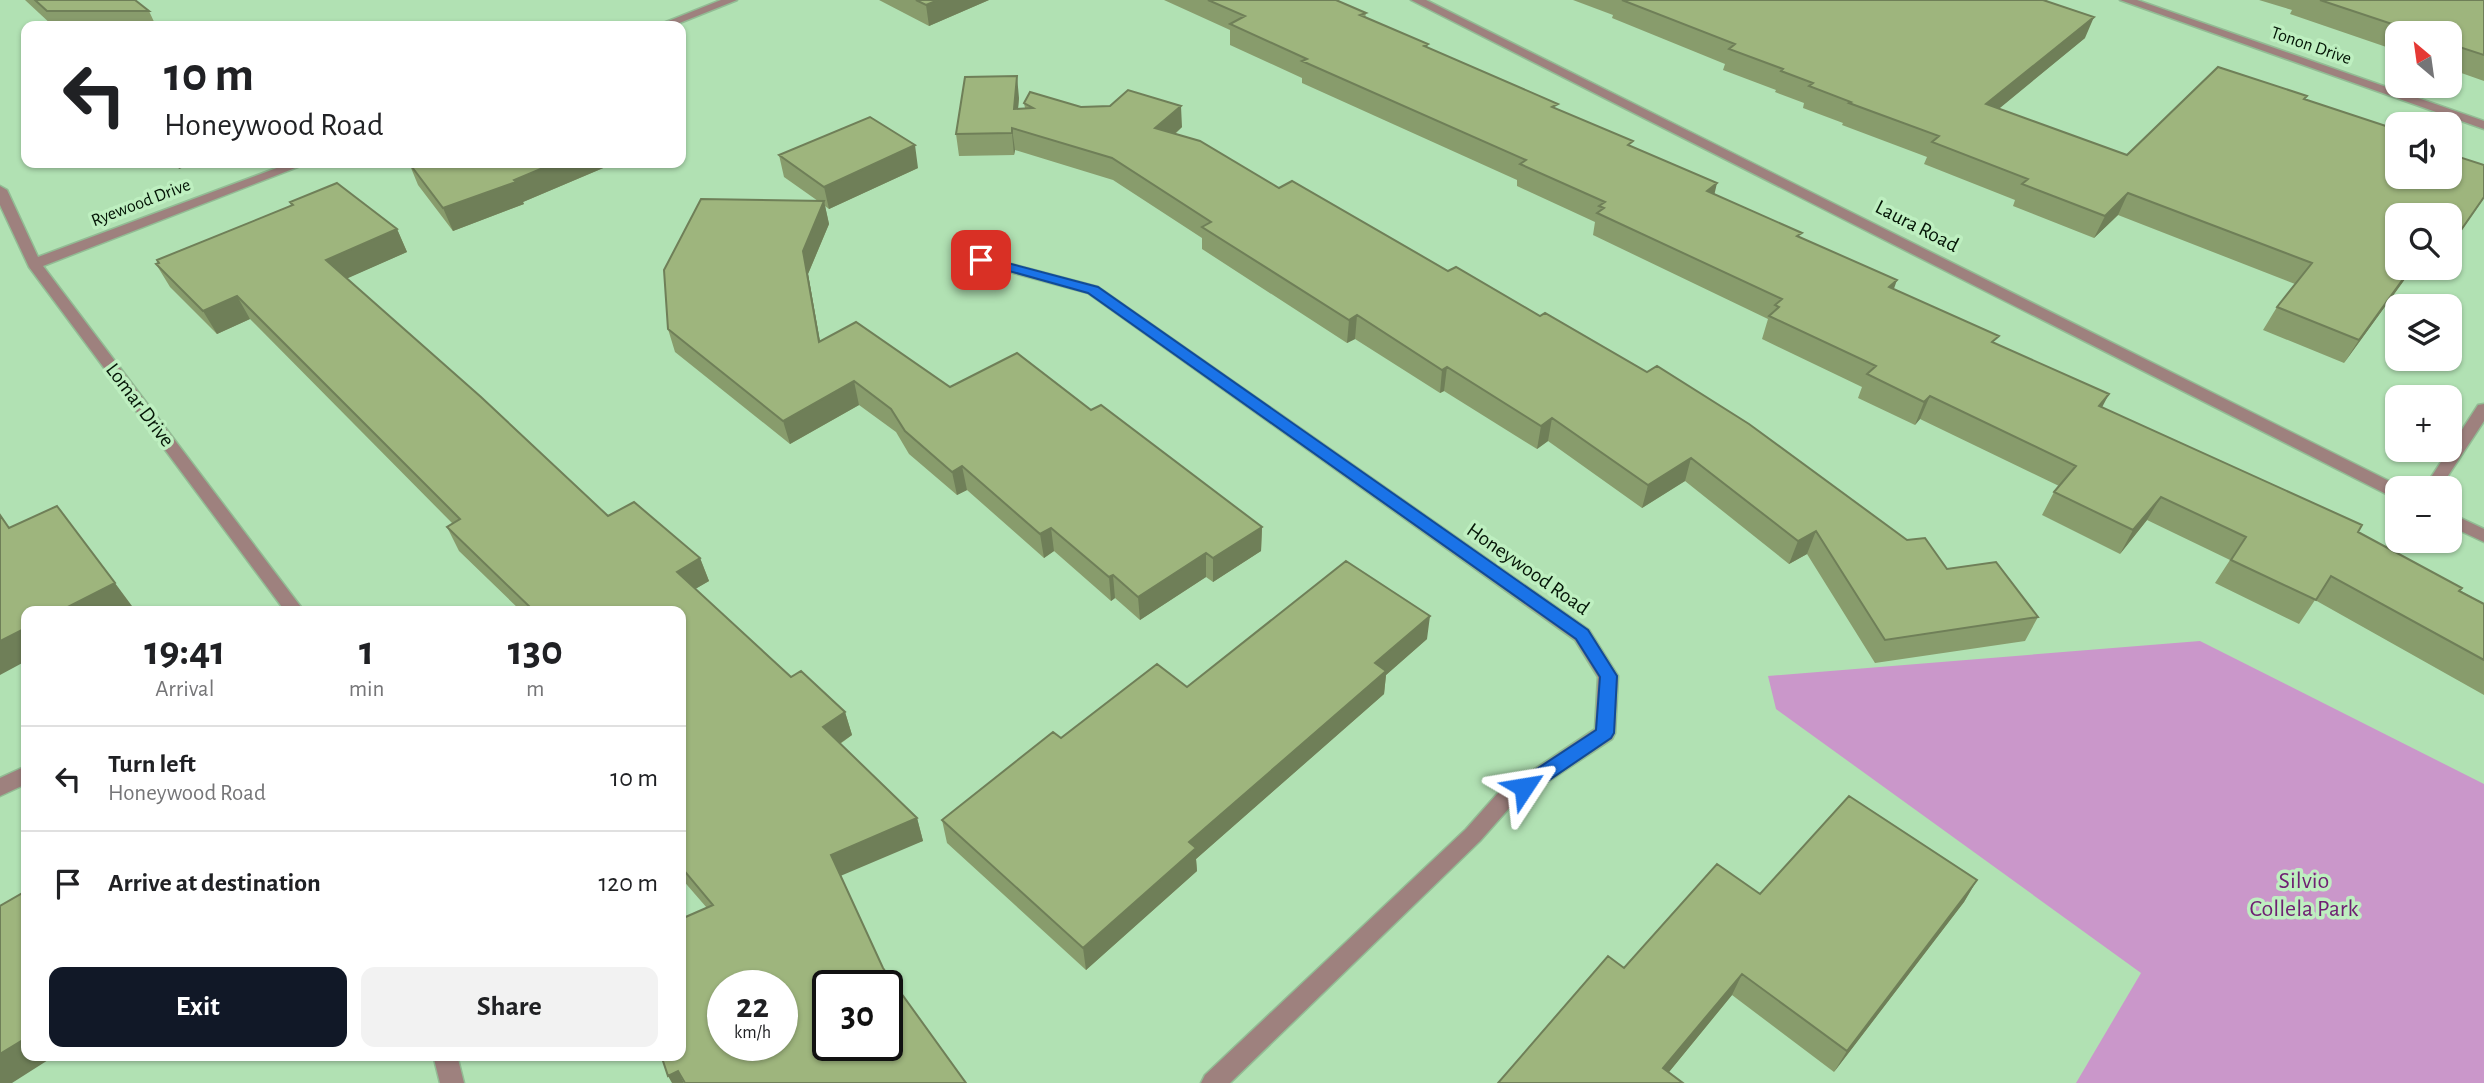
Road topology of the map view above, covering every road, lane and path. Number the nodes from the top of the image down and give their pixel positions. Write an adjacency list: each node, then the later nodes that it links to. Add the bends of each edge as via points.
1 (732, 0): 4 (street)
2 (1417, 0): 12 (street, Laura Road)
3 (2126, 0): 5 (street, Tonon Drive)
4 (675, 21)
5 (2484, 125)
6 (288, 168): 9 (street, Ryewood Drive)
7 (0, 190): 9 (street, Lomar Drive)
8 (981, 260): 20 (street, Honeywood Road, via 1093,290 1582,635 1608,676 1605,733 1504,800)
9 (34, 264): 15 (street, Lomar Drive)
10 (2484, 409): 11 (street)
11 (2440, 476)
12 (2385, 486)
13 (2462, 525): 14 (street)
14 (2484, 536)
15 (291, 606)
16 (21, 777): 17 (street)
17 (0, 788)
18 (446, 1061): 19 (street)
19 (452, 1083)
20 (1213, 1083)

